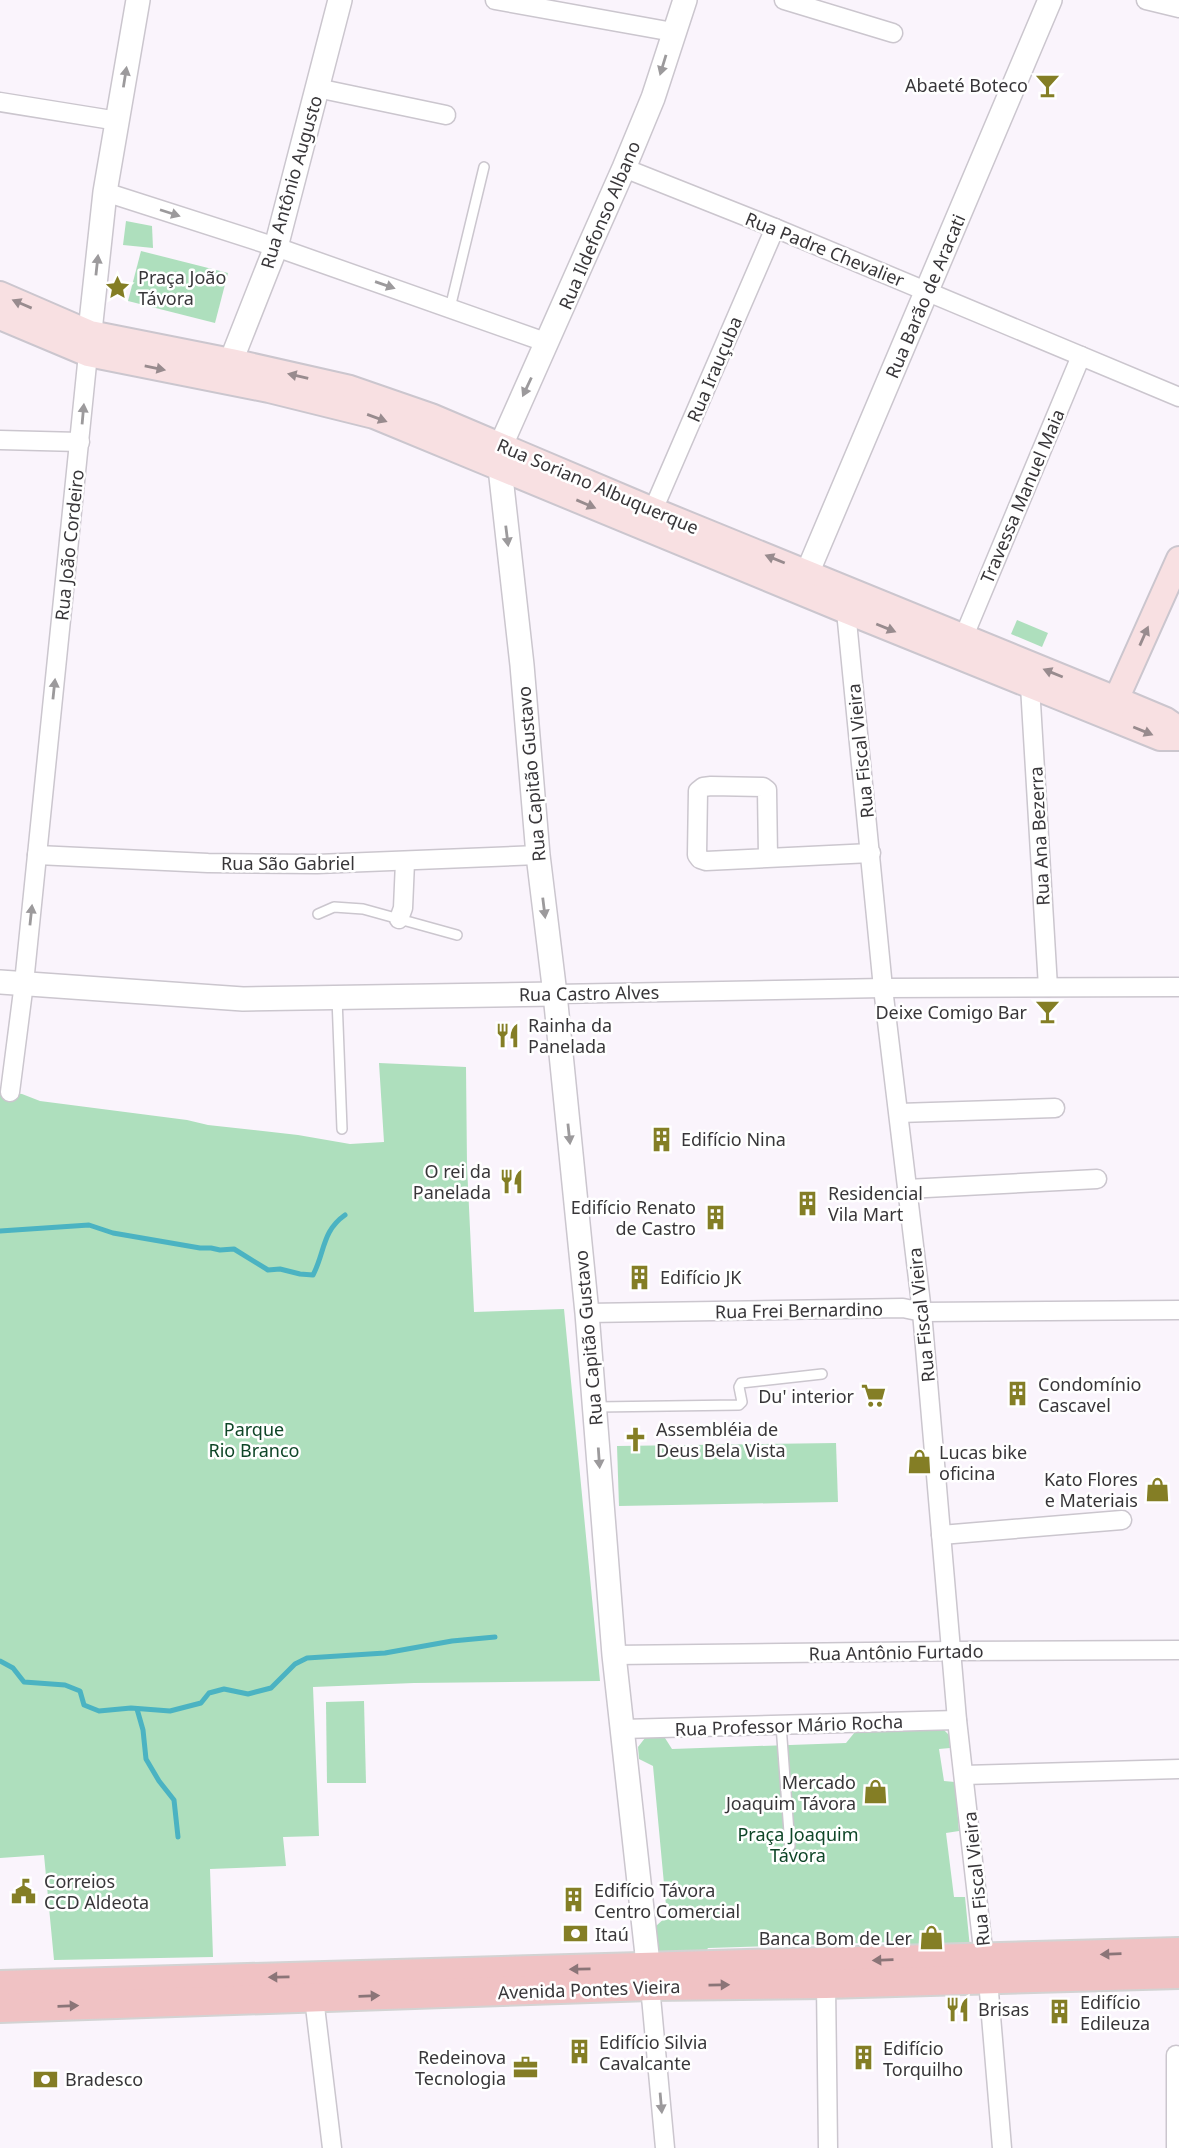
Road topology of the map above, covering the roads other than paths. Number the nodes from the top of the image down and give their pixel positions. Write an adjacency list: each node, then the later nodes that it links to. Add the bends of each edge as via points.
1 (138, 0): 15 (street, Rua João Cordeiro, one-way to 1)
2 (340, 0): 12 (street, Rua Antônio Augusto)
3 (495, 0): 8 (street)
4 (685, 0): 10 (street, Rua Ildefonso Albano)
5 (784, 0): 11 (street)
6 (1050, 0): 21 (street, Rua Barão de Aracati)
7 (1146, 0): 9 (street)
8 (588, 8): 10 (street)
9 (1179, 8)
10 (673, 32): 17 (street, Rua Ildefonso Albano, one-way to 17, via 653,98)
11 (893, 33)
12 (317, 88): 14 (street); 20 (street, Rua Antônio Augusto)
13 (0, 102): 15 (street)
14 (446, 115)
15 (118, 121): 18 (street, Rua João Cordeiro)
16 (484, 167): 23 (lane)
17 (624, 168): 19 (street, Rua Padre Chevalier); 25 (street, Rua Ildefonso Albano)
18 (105, 192): 20 (street, one-way to 20); 26 (street, Rua João Cordeiro, one-way to 18)
19 (775, 228): 21 (street, Rua Padre Chevalier); 34 (street, Rua Irauçuba)
20 (276, 247): 23 (street, one-way to 23); 28 (street, Rua Antônio Augusto)
21 (928, 291): 27 (street, Rua Padre Chevalier); 36 (street, Rua Barão de Aracati)
22 (0, 295): 26 (main road, Rua Soriano Albuquerque, one-way to 22)
23 (450, 308): 25 (street)
24 (0, 317): 26 (main road, Rua Soriano Albuquerque)
25 (548, 343): 33 (street, Rua Ildefonso Albano, one-way to 33)
26 (89, 344): 28 (main road, Rua Soriano Albuquerque); 30 (main road, Rua Soriano Albuquerque, one-way to 30, via 269,390); 32 (street, Rua João Cordeiro, one-way to 26)
27 (1081, 356): 29 (street, Rua Padre Chevalier); 38 (street, Travessa Manuel Maia)
28 (231, 360): 30 (main road, Rua Soriano Albuquerque, one-way to 28)
29 (1179, 397)
30 (348, 398): 33 (main road, Rua Soriano Albuquerque, via 431,416)
31 (0, 440): 32 (street)
32 (80, 442): 44 (street, Rua João Cordeiro, one-way to 32)
33 (500, 456): 34 (main road, Rua Soriano Albuquerque); 36 (main road, Rua Soriano Albuquerque, one-way to 36); 45 (street, Rua Capitão Gustavo, one-way to 45)
34 (653, 510): 36 (main road, Rua Soriano Albuquerque, one-way to 34)
35 (1179, 559): 40 (main road, one-way to 35)
36 (804, 582): 37 (main road, Rua Soriano Albuquerque)
37 (849, 601): 38 (main road, Rua Soriano Albuquerque); 39 (main road, Rua Soriano Albuquerque, one-way to 39); 43 (street, Rua Fiscal Vieira)
38 (964, 636): 40 (main road, Rua Soriano Albuquerque, one-way to 38)
39 (1030, 685): 40 (main road, Rua Soriano Albuquerque); 53 (street, Rua Ana Bezerra)
40 (1112, 708): 41 (main road, Rua Soriano Albuquerque, via 1167,720); 42 (main road, Rua Soriano Albuquerque, one-way to 42, via 1160,738)
41 (1179, 729)
42 (1179, 738)
43 (871, 853): 46 (street); 55 (street, Rua Fiscal Vieira)
44 (37, 855): 47 (street, Rua São Gabriel, via 208,863); 52 (street, Rua João Cordeiro, one-way to 44)
45 (538, 855): 47 (street, Rua São Gabriel); 56 (street, Rua Capitão Gustavo, one-way to 56)
46 (768, 857): 46 (street, via 700,859 698,791 711,786 767,790)
47 (405, 862): 49 (street)
48 (318, 914): 49 (lane, via 344,907)
49 (399, 919): 50 (lane)
50 (457, 935)
51 (0, 982): 52 (street, Rua Castro Alves)
52 (24, 983): 57 (street, Rua Castro Alves, via 243,999); 58 (street, Rua João Cordeiro)
53 (1048, 987): 54 (street, Rua Castro Alves); 55 (street, Rua Castro Alves)
54 (1179, 987)
55 (883, 988): 56 (street, Rua Castro Alves); 60 (street, Rua Fiscal Vieira)
56 (555, 994): 57 (street, Rua Castro Alves); 66 (street, Rua Capitão Gustavo, one-way to 66)
57 (337, 998): 61 (lane)
58 (10, 1092)
59 (1055, 1108): 60 (street)
60 (899, 1113): 63 (street, Rua Fiscal Vieira)
61 (342, 1129)
62 (1097, 1179): 63 (street)
63 (907, 1189): 65 (street, Rua Fiscal Vieira)
64 (1179, 1310): 65 (street, Rua Frei Bernardino)
65 (922, 1312): 66 (street, Rua Frei Bernardino, via 902,1308); 70 (street, Rua Fiscal Vieira)
66 (587, 1313): 68 (street, Rua Capitão Gustavo)
67 (822, 1374): 68 (lane, via 741,1384 739,1405)
68 (595, 1407): 73 (street, Rua Capitão Gustavo, one-way to 73)
69 (1122, 1520): 70 (street)
70 (941, 1535): 72 (street, Rua Fiscal Vieira)
71 (1179, 1650): 72 (street, Rua Antônio Furtado)
72 (951, 1651): 73 (street, Rua Antônio Furtado); 74 (street, Rua Fiscal Vieira)
73 (614, 1655): 76 (street, Rua Capitão Gustavo)
74 (957, 1720): 75 (street, Rua Professor Mário Rocha); 78 (street, Rua Fiscal Vieira)
75 (781, 1725): 76 (street, Rua Professor Mário Rocha); 79 (lane)
76 (622, 1729): 83 (street, Rua Capitão Gustavo)
77 (1179, 1769): 78 (street)
78 (964, 1775): 81 (street, Rua Fiscal Vieira)
79 (790, 1846)
80 (1179, 1952): 81 (main road, Avenida Pontes Vieira, one-way to 81)
81 (986, 1969): 82 (main road, Avenida Pontes Vieira); 83 (main road, Avenida Pontes Vieira, one-way to 83); 84 (main road, Avenida Pontes Vieira); 92 (street, Rua Fiscal Vieira)
82 (1179, 1974)
83 (649, 1977): 84 (main road, Avenida Pontes Vieira, one-way to 84); 85 (main road, Avenida Pontes Vieira, one-way to 85); 86 (main road, Avenida Pontes Vieira, one-way to 83); 90 (street, Rua Capitão Gustavo, one-way to 90)
84 (826, 1984): 91 (street)
85 (0, 1985)
86 (314, 1998): 87 (main road, Avenida Pontes Vieira, one-way to 86); 89 (street)
87 (0, 2008)
88 (1176, 2055): 93 (street)
89 (332, 2148)
90 (665, 2148)
91 (828, 2148)
92 (1002, 2148)
93 (1176, 2148)

